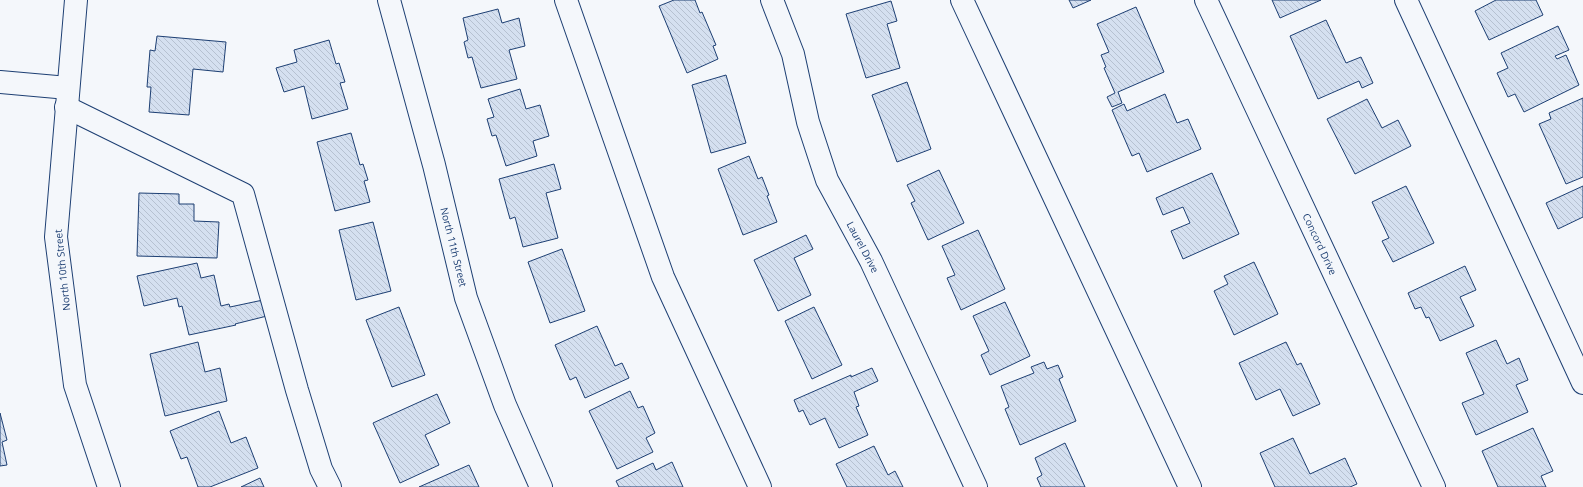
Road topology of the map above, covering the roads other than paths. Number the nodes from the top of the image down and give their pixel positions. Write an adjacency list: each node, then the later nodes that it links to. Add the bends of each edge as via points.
1 (76, 0): 9 (street, North 10th Street)
2 (389, 0): 13 (street, North 11th Street, via 434,165 466,298 505,405)
3 (566, 0): 14 (street, via 663,277)
4 (772, 0): 15 (street, Laurel Drive, via 793,54 808,122 827,180 871,261)
5 (962, 0): 16 (street)
6 (1206, 0): 17 (street, Concord Drive)
7 (1406, 0): 10 (street)
8 (0, 82): 9 (street)
9 (67, 97): 11 (street, North 10th Street, via 56,237 75,385); 12 (street, via 243,194 297,390 321,469)
10 (1583, 382)
11 (109, 487)
12 (330, 487)
13 (541, 487)
14 (760, 487)
15 (976, 487)
16 (1190, 487)
17 (1434, 487)

